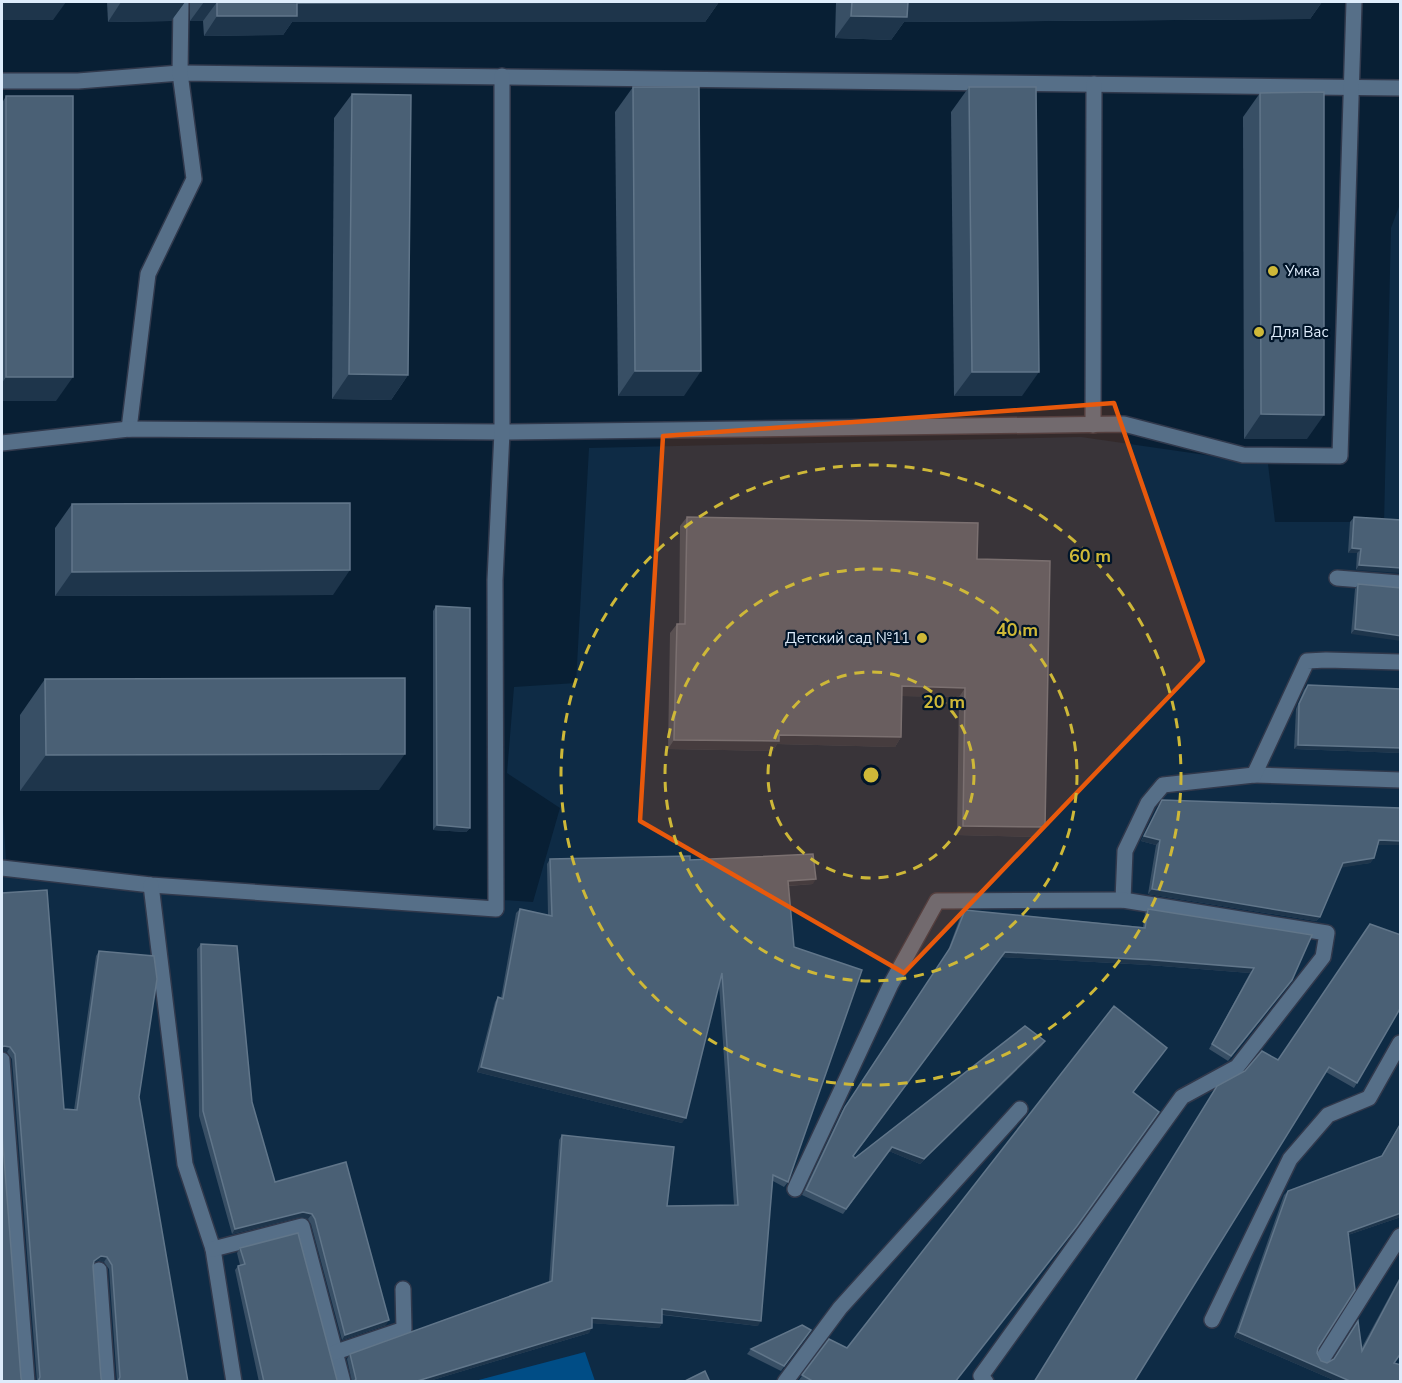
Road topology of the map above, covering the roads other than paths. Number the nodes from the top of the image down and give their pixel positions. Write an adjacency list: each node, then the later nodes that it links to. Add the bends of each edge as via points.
1 (182, 2): 3 (lane)
2 (1354, 2): 7 (lane)
3 (180, 73): 4 (lane); 5 (lane, via 78,81); 10 (lane, via 194,179 148,274)
4 (502, 76): 6 (lane); 11 (lane)
5 (2, 81)
6 (1094, 84): 7 (lane); 9 (lane)
7 (1351, 87): 8 (lane); 9 (lane, via 1340,456 1243,455 1125,424)
8 (1401, 88)
9 (1093, 425): 11 (lane)
10 (129, 429): 11 (lane); 12 (lane)
11 (502, 432): 19 (lane, via 495,580 496,909)
12 (2, 443)
13 (1337, 578): 14 (lane)
14 (1401, 583)
15 (1401, 662): 16 (lane, via 1307,661)
16 (1254, 775): 17 (lane); 20 (lane, via 1163,785 1148,804 1125,851)
17 (1400, 780)
18 (2, 868): 19 (lane)
19 (151, 885): 26 (lane, via 185,1164)
20 (1123, 900): 24 (lane, via 937,901 891,984); 37 (lane, via 1327,933 1323,957 1237,1067 1182,1097 981,1376)
21 (1401, 1043): 29 (lane, via 1369,1098 1328,1115 1290,1159)
22 (2, 1060): 32 (lane)
23 (1020, 1109): 36 (lane, via 840,1308)
24 (795, 1189)
25 (1401, 1236): 31 (lane)
26 (213, 1249): 30 (lane, via 302,1226); 34 (lane)
27 (99, 1270): 33 (lane)
28 (403, 1289): 30 (lane, via 404,1329)
29 (1212, 1320)
30 (336, 1352): 35 (lane)
31 (1323, 1358)
32 (27, 1382)
33 (106, 1382)
34 (234, 1382)
35 (343, 1382)
36 (785, 1382)
37 (986, 1382)

